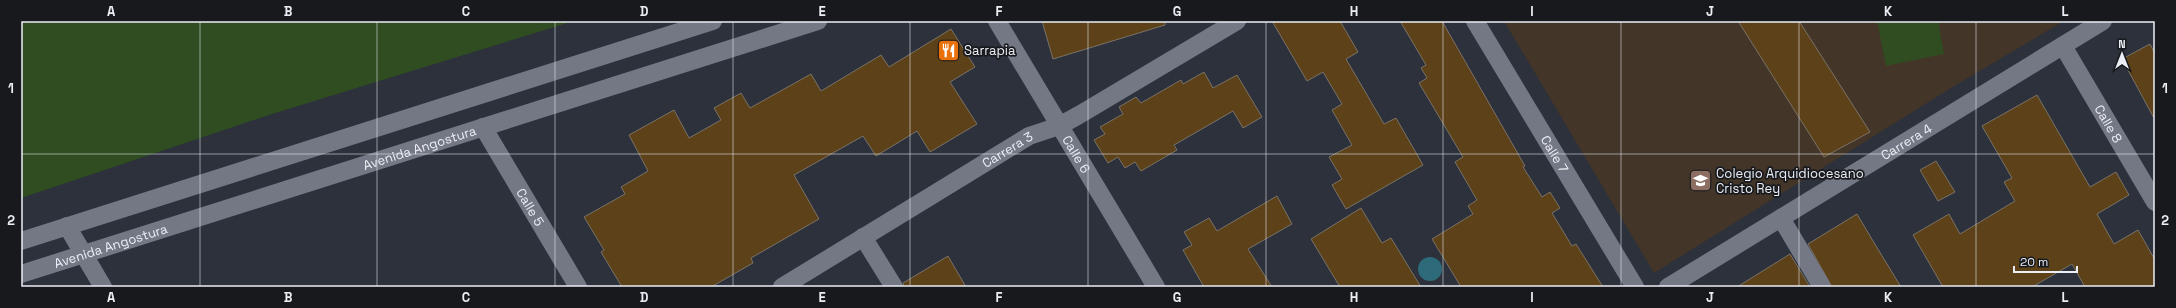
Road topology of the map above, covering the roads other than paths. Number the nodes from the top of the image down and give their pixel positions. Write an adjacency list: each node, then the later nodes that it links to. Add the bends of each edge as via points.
1 (713, 21): 12 (street)
2 (818, 21): 9 (street, Avenida Angostura)
3 (997, 21): 8 (street, Calle 6)
4 (1237, 21): 8 (street, Carrera 3)
5 (1476, 21): 22 (street, Calle 7)
6 (2103, 21): 7 (street, Carrera 4)
7 (2063, 46): 10 (street, Calle 8); 11 (street, Carrera 4)
8 (1059, 126): 13 (street, Carrera 3, via 1029,136); 21 (street, Calle 6)
9 (483, 127): 15 (street, Avenida Angostura); 18 (street, Calle 5)
10 (2155, 202)
11 (1781, 218): 23 (street, Carrera 4); 24 (street)
12 (67, 226): 14 (street); 15 (street)
13 (863, 237): 19 (street, Carrera 3); 20 (street)
14 (21, 241)
15 (84, 254): 16 (street, Avenida Angostura); 17 (street)
16 (21, 274)
17 (103, 287)
18 (578, 287)
19 (782, 287)
20 (894, 287)
21 (1156, 287)
22 (1635, 287)
23 (1668, 287)
24 (1822, 287)

